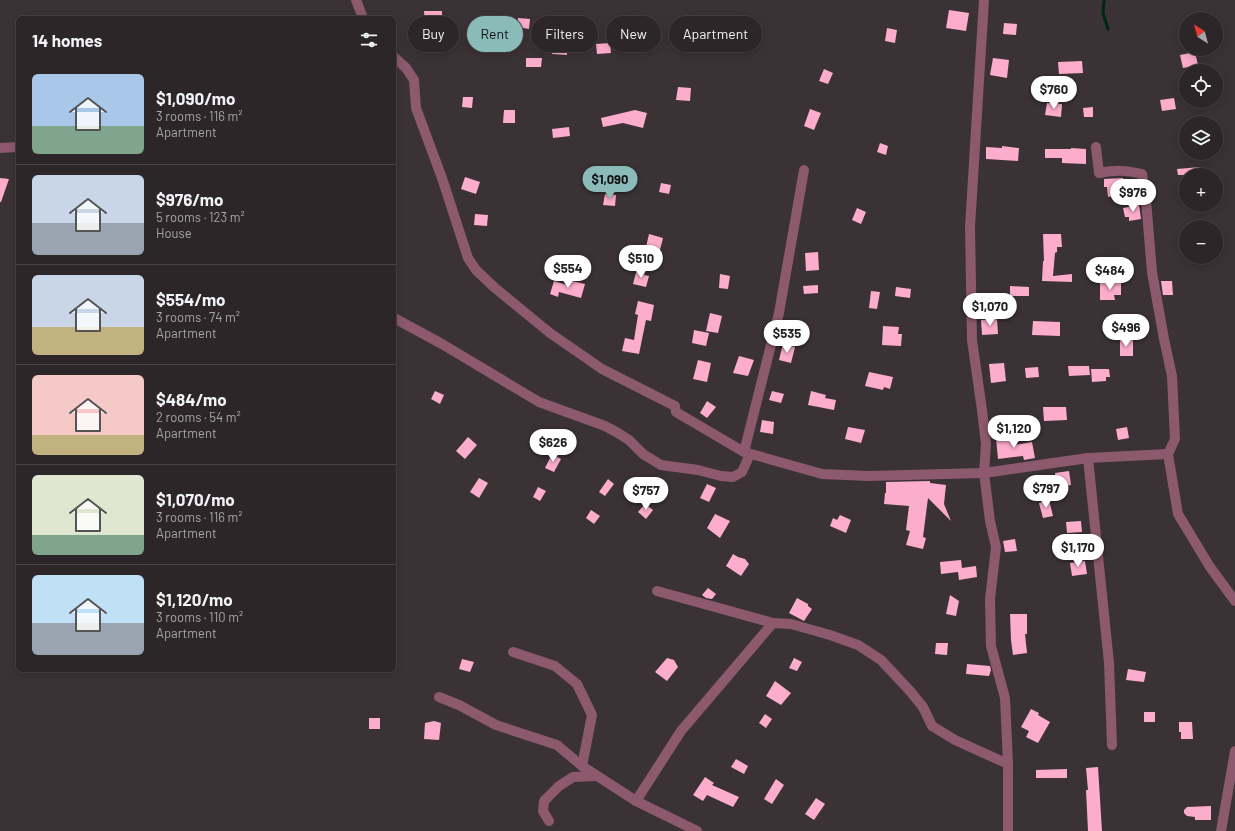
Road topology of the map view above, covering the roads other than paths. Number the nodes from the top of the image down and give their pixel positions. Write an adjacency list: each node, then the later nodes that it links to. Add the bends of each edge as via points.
1 (356, 0): 3 (street)
2 (984, 0): 13 (street, via 970,227 972,340 986,444)
3 (361, 16)
4 (396, 59): 10 (street, via 414,80 416,108 468,258 476,270 550,333 602,369 675,406 676,412)
5 (16, 147): 7 (street)
6 (1096, 147): 11 (street, via 1099,173 1116,170 1142,174 1152,272 1172,376 1174,438)
7 (0, 148)
8 (804, 170): 10 (street, via 779,313)
9 (396, 319): 10 (street, via 539,402 618,433 661,465 733,477 742,472)
10 (747, 453): 13 (street, via 822,474 868,476)
11 (1168, 454): 12 (street); 15 (street, via 1178,514 1210,567)
12 (1088, 458): 13 (street); 19 (street, via 1107,648)
13 (984, 473): 21 (street, via 996,547 990,599 991,646 1005,698)
14 (657, 591): 16 (street)
15 (1235, 601)
16 (773, 623): 21 (street, via 798,626 858,645 881,660 910,691 923,707 932,726 955,740); 24 (street, via 681,731)
17 (513, 652): 22 (street, via 555,666 577,684 592,715)
18 (439, 697): 22 (street, via 459,704 496,725 556,745)
19 (1112, 745)
20 (1235, 751): 28 (street)
21 (1008, 764): 27 (street)
22 (582, 766): 23 (street)
23 (597, 776): 24 (street); 25 (street, via 573,777 559,786 544,801 543,811)
24 (636, 801): 26 (street)
25 (549, 821)
26 (697, 831)
27 (1008, 831)
28 (1221, 831)

